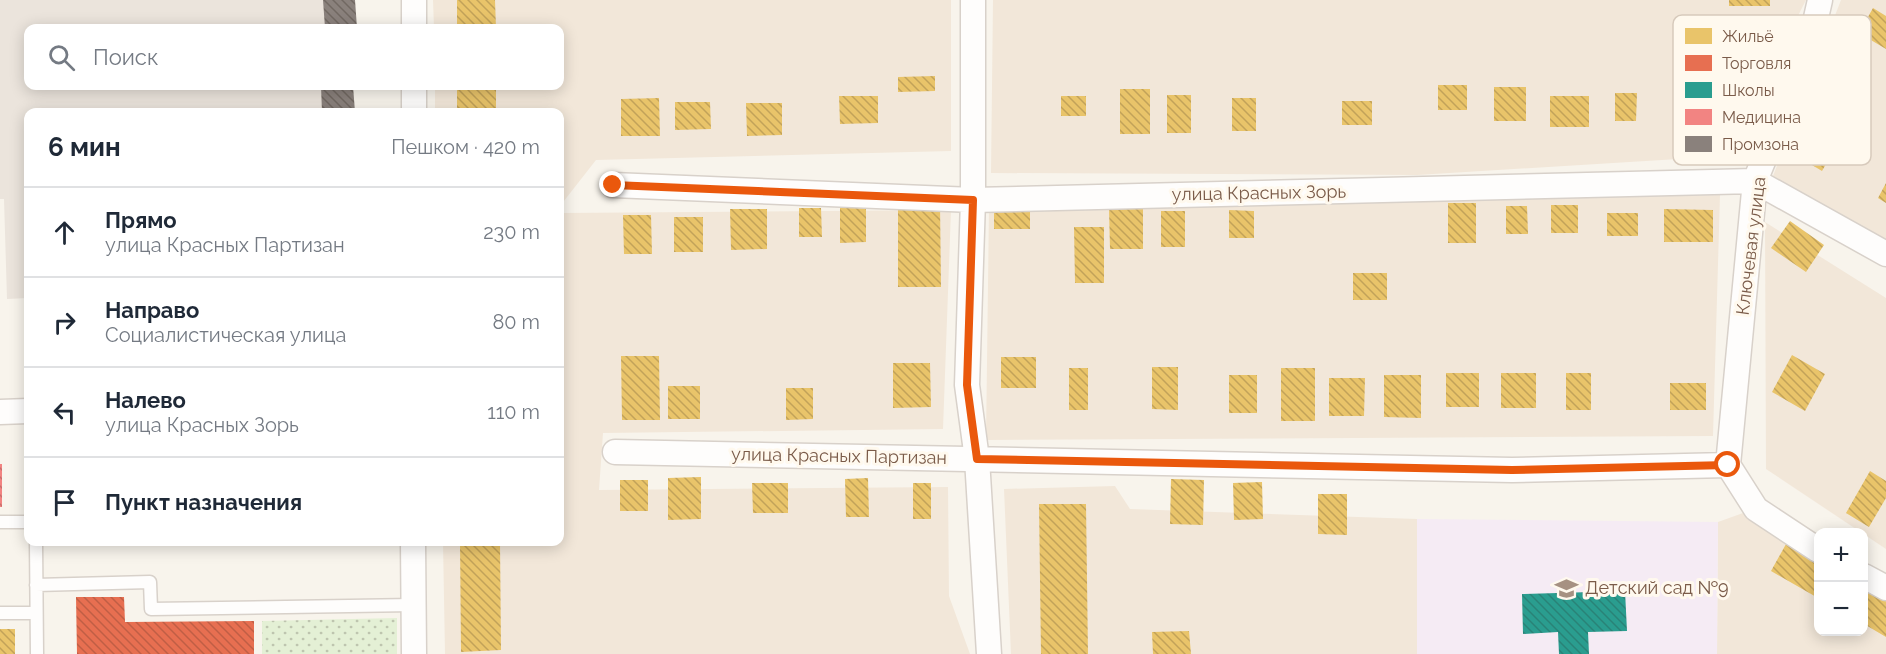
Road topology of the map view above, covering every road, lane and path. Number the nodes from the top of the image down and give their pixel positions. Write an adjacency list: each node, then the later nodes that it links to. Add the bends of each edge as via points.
1 (414, 0): 5 (street)
2 (973, 0): 11 (street)
3 (1820, 0): 4 (street, Ключевая улица)
4 (1817, 15)
5 (414, 24)
6 (414, 90): 7 (street)
7 (414, 108)
8 (1762, 165): 9 (street, Ключевая улица)
9 (1755, 181): 11 (street, улица Красных Зорь); 12 (street); 17 (street, Ключевая улица)
10 (613, 185): 11 (street, улица Красных Зорь)
11 (973, 200): 16 (street, via 967,385)
12 (1886, 254)
13 (0, 411): 14 (street)
14 (24, 411)
15 (615, 452): 16 (street, улица Красных Партизан)
16 (977, 459): 17 (street, улица Красных Партизан, via 1512,470); 31 (street)
17 (1728, 465): 22 (street, via 1756,509)
18 (0, 522): 19 (lane)
19 (24, 522)
20 (36, 546): 24 (lane)
21 (413, 546): 26 (street)
22 (1814, 547)
23 (1868, 579): 25 (street)
24 (36, 585): 26 (lane, via 150,582 151,609); 28 (lane)
25 (1886, 588)
26 (413, 605): 30 (street)
27 (0, 613): 28 (lane)
28 (36, 613): 29 (lane)
29 (37, 654)
30 (414, 654)
31 (989, 654)

